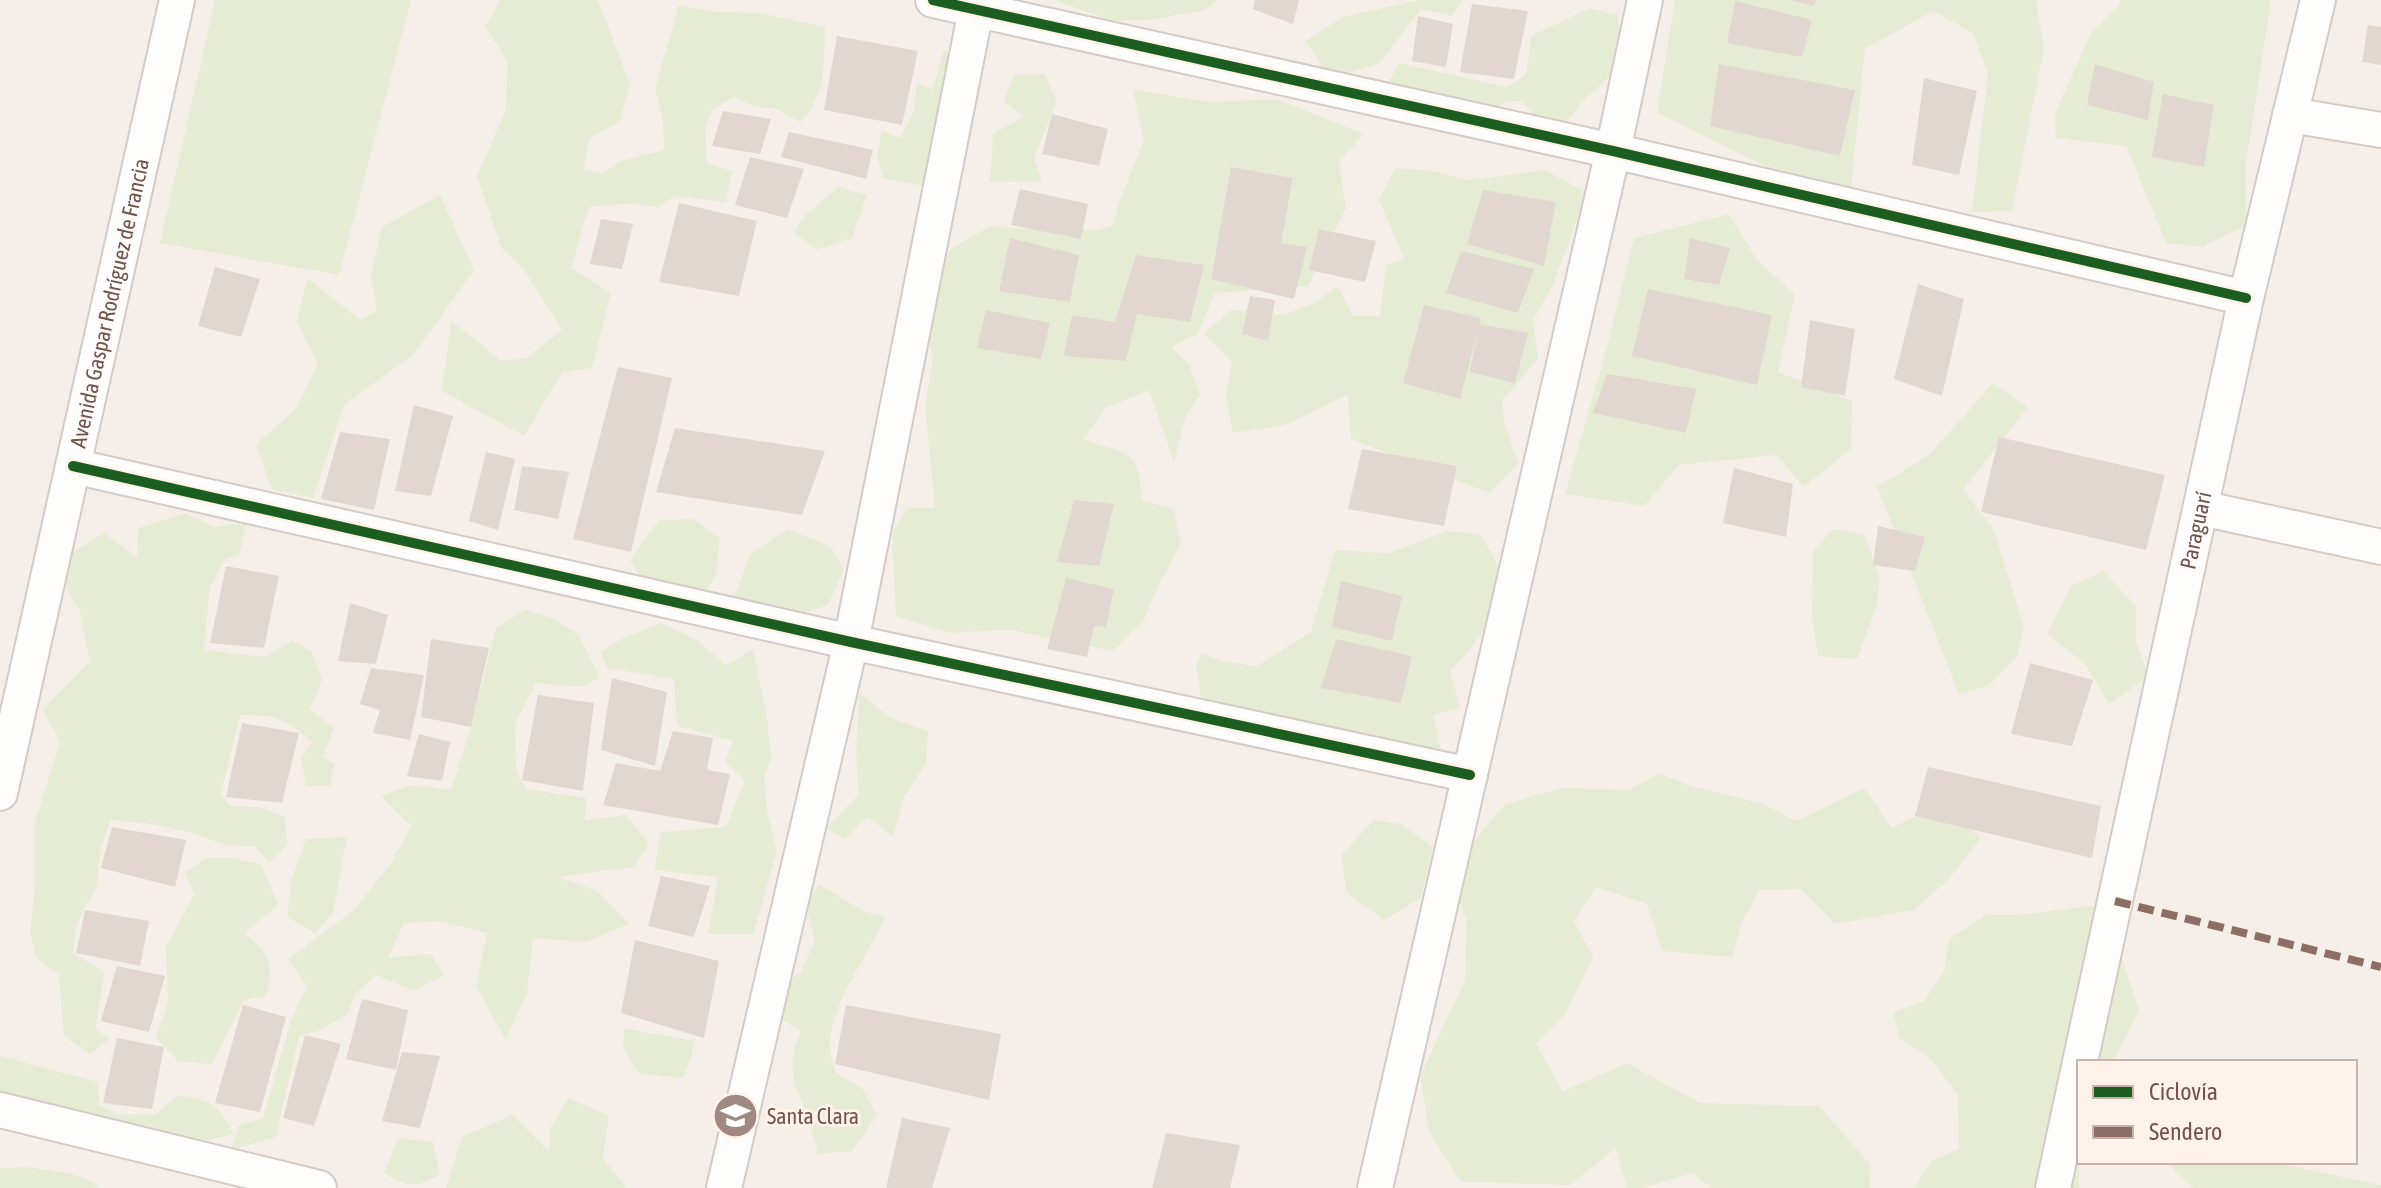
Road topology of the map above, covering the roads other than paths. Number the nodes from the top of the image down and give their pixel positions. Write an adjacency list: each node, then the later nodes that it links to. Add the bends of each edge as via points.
1 (177, 0): 10 (street, Avenida Gaspar Rodríguez de Francia)
2 (933, 0): 5 (street)
3 (1645, 0): 8 (street)
4 (2318, 0): 6 (street, Paraguarí)
5 (976, 5): 8 (street); 13 (street)
6 (2290, 115): 7 (street); 9 (street, Paraguarí)
7 (2381, 130)
8 (1613, 151): 9 (street); 14 (street)
9 (2246, 298): 11 (street, Paraguarí)
10 (73, 466): 13 (street); 15 (street, Avenida Gaspar Rodríguez de Francia)
11 (2201, 508): 12 (street); 16 (street, Paraguarí)
12 (2381, 547)
13 (851, 642): 14 (street); 20 (street)
14 (1470, 775): 21 (street)
15 (0, 793)
16 (2081, 1060)
17 (2077, 1078): 22 (street, Paraguarí)
18 (0, 1110): 19 (street)
19 (319, 1188)
20 (724, 1188)
21 (1375, 1188)
22 (2053, 1188)

